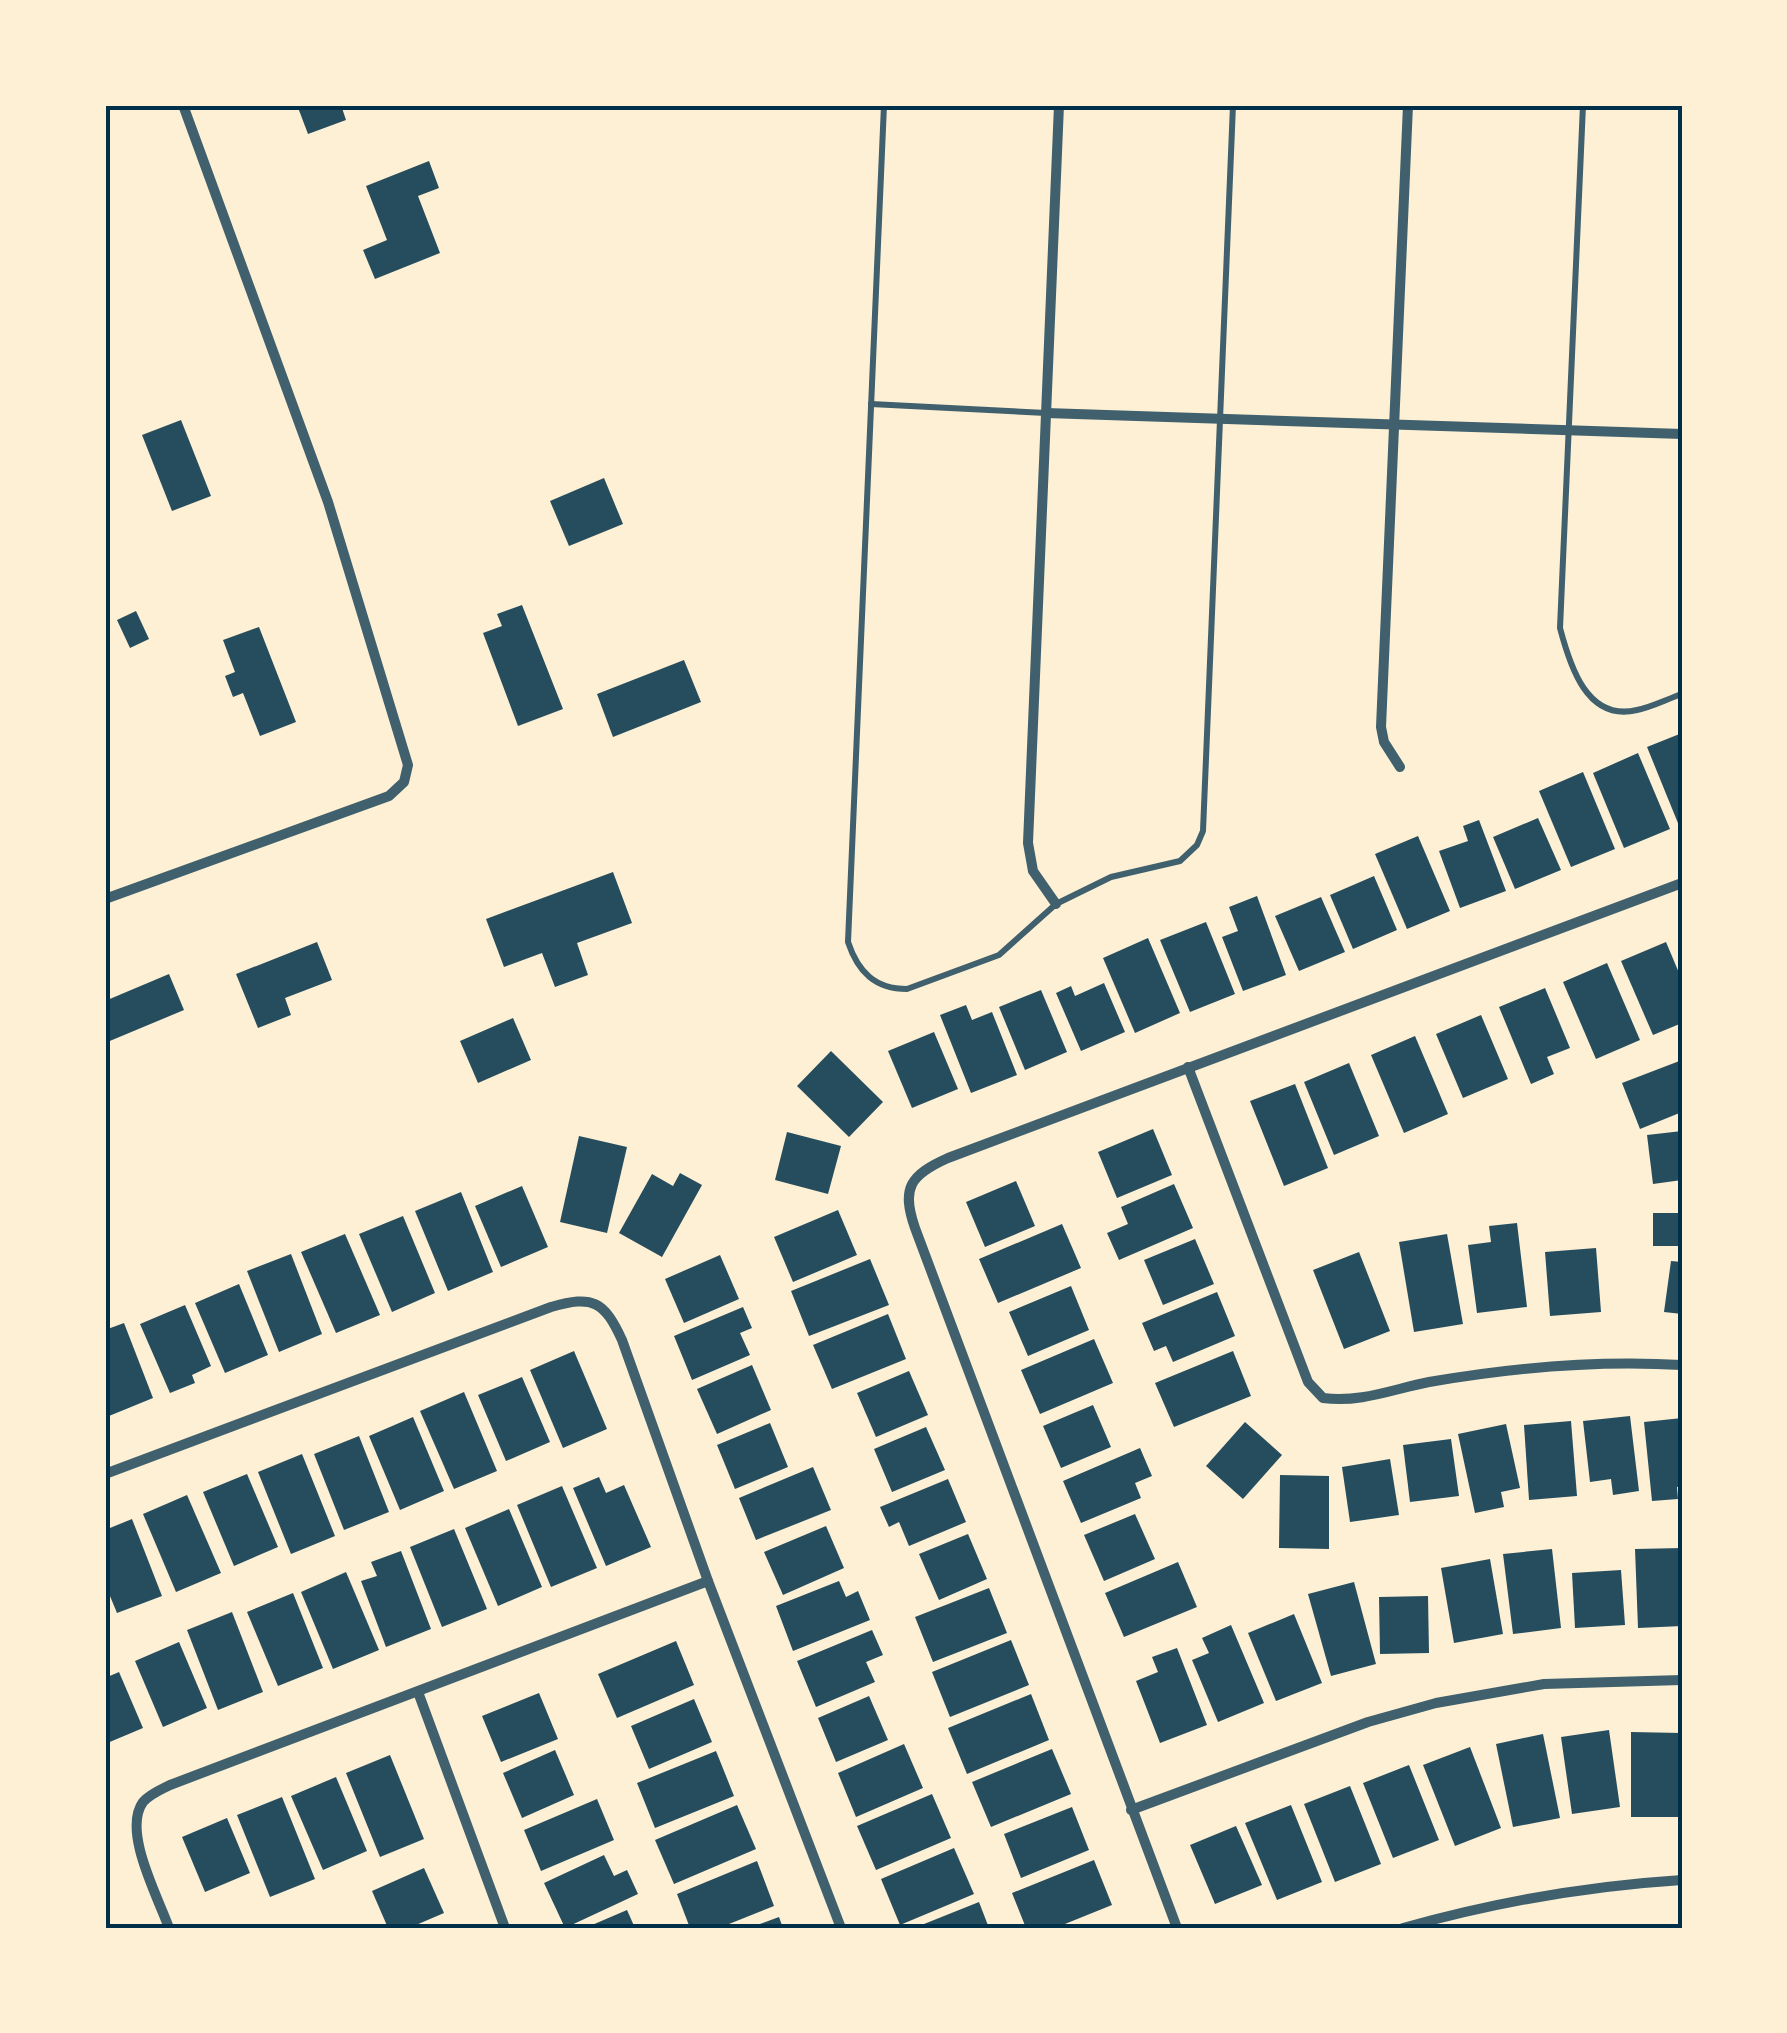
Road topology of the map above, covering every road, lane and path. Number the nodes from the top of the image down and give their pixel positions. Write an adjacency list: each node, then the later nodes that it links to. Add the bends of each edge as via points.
1 (183, 105): 16 (street, via 328,502 408,765 404,782 388,796)
2 (884, 105): 7 (lane)
3 (1059, 105): 8 (street)
4 (1233, 105): 9 (lane)
5 (1408, 105): 10 (street)
6 (1582, 105): 11 (lane)
7 (871, 404): 8 (lane); 17 (lane, via 848,942 853,957 891,989 917,987 999,955)
8 (1046, 413): 9 (street); 17 (street, via 1028,843 1034,871)
9 (1220, 419): 10 (street); 17 (lane, via 1203,832 1180,861 1121,874)
10 (1393, 425): 11 (street); 14 (street, via 1380,727)
11 (1568, 430): 12 (street); 13 (lane, via 1560,628 1580,684 1604,709 1618,712)
12 (1682, 434)
13 (1682, 694)
14 (1400, 767)
15 (1682, 883): 18 (street)
16 (105, 899)
17 (1056, 904)
18 (1188, 1067): 19 (street, via 1308,1382 1324,1398 1347,1401 1541,1368); 24 (street, via 948,1158 919,1173 907,1206)
19 (1682, 1365)
20 (105, 1474): 21 (street, via 551,1307 575,1300 598,1304 622,1340)
21 (708, 1581): 23 (street); 28 (street)
22 (1682, 1680): 24 (street, via 1544,1684 1436,1703)
23 (418, 1692): 26 (street, via 145,1798 136,1832); 27 (street)
24 (1131, 1810): 29 (street)
25 (1682, 1880): 30 (street, via 1614,1884)
26 (170, 1928)
27 (506, 1928)
28 (841, 1928)
29 (1177, 1928)
30 (1403, 1928)

